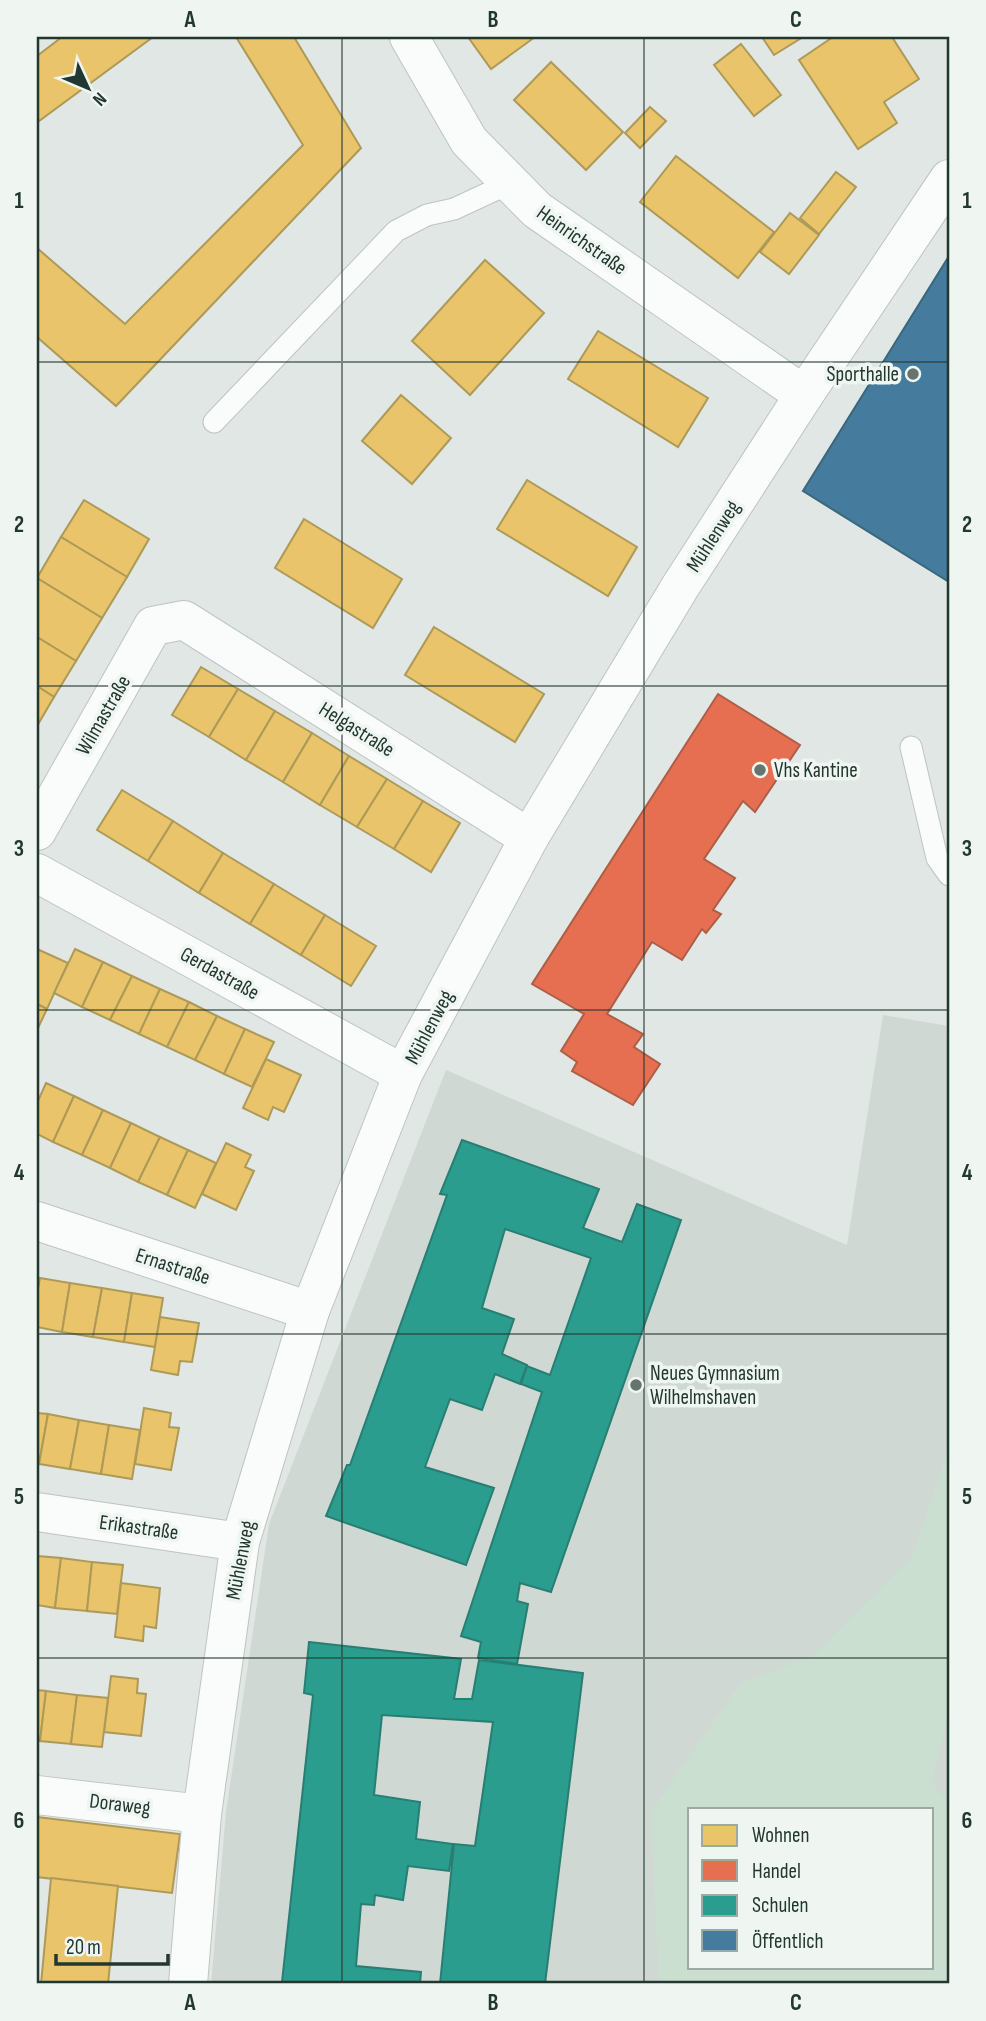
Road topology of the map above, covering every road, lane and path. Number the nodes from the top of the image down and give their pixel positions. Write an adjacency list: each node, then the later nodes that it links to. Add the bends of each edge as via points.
1 (409, 37): 3 (street, Heinrichstraße, via 469,141)
2 (949, 179): 4 (street, Mühlenweg)
3 (510, 183): 4 (street, Heinrichstraße, via 537,210); 5 (lane, via 396,231)
4 (804, 395): 9 (street, Mühlenweg, via 680,587)
5 (214, 422)
6 (184, 620): 8 (street, Wilmastraße, via 153,626); 9 (street, Helgastraße)
7 (911, 747): 11 (lane, via 937,858)
8 (37, 831)
9 (529, 838): 12 (street, Mühlenweg)
10 (37, 873): 12 (street, Gerdastraße)
11 (949, 875)
12 (403, 1074): 14 (street, Mühlenweg)
13 (37, 1221): 14 (street, Ernastraße)
14 (310, 1311): 16 (street, Mühlenweg)
15 (37, 1512): 16 (street, Erikastraße)
16 (240, 1542): 18 (street, Mühlenweg)
17 (37, 1794): 18 (street, Doraweg)
18 (202, 1814): 19 (street, Mühlenweg)
19 (188, 1984)

